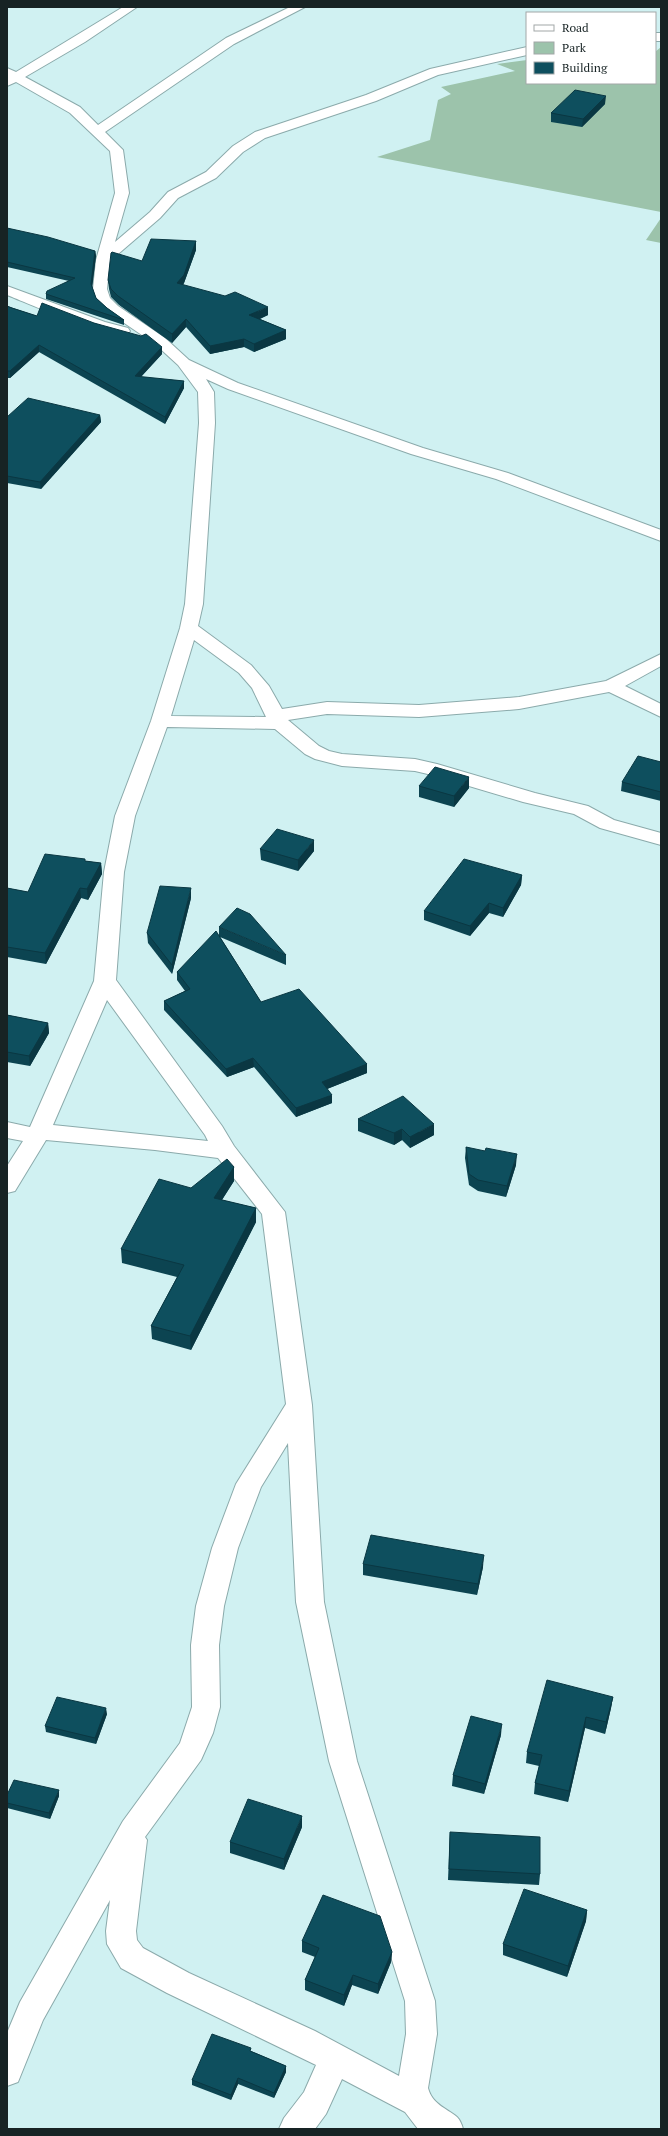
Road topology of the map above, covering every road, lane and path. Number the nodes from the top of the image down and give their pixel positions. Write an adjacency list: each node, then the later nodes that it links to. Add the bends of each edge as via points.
1 (131, 7): 4 (street)
2 (299, 7): 5 (street, via 230,41)
3 (526, 51): 6 (street, via 434,72 370,98 260,135 238,149 211,175 173,195 155,215)
4 (10, 77): 5 (street, via 75,110)
5 (98, 131): 6 (street, via 116,150 122,193)
6 (103, 260): 8 (street, via 100,289 103,299 113,310)
7 (7, 290): 8 (street, via 100,325)
8 (160, 341): 9 (street)
9 (183, 362): 10 (street, via 233,386 417,451 502,476); 11 (street, via 206,392 207,423 194,604)
10 (661, 536)
11 (189, 628): 15 (street, via 245,669 260,686); 16 (street)
12 (661, 659): 13 (street)
13 (611, 686): 14 (street); 15 (street, via 519,703 419,711 327,708)
14 (661, 711)
15 (278, 719): 16 (street); 17 (street, via 312,750 322,755 342,760 415,765 441,771 530,798 581,810 606,824)
16 (160, 721): 18 (street, via 125,816 114,872)
17 (661, 839)
18 (105, 981): 20 (street); 21 (street, via 214,1131)
19 (7, 1130): 20 (street)
20 (38, 1134): 21 (street, via 148,1141); 22 (street)
21 (225, 1151): 23 (street, via 273,1212)
22 (7, 1185)
23 (299, 1405): 24 (street, via 249,1484 225,1548 210,1606 204,1645 206,1707 200,1733 191,1751); 27 (street, via 312,1610 343,1761 418,1993 423,2016 423,2037 412,2088)
24 (133, 1830): 25 (street, via 121,1931 122,1944 132,1958 178,1983); 26 (street, via 31,2012)
25 (335, 2058): 27 (street, via 408,2098); 28 (street, via 315,2103)
26 (7, 2071)
27 (413, 2096): 29 (street, via 422,2111)
28 (295, 2129)
29 (447, 2129)

